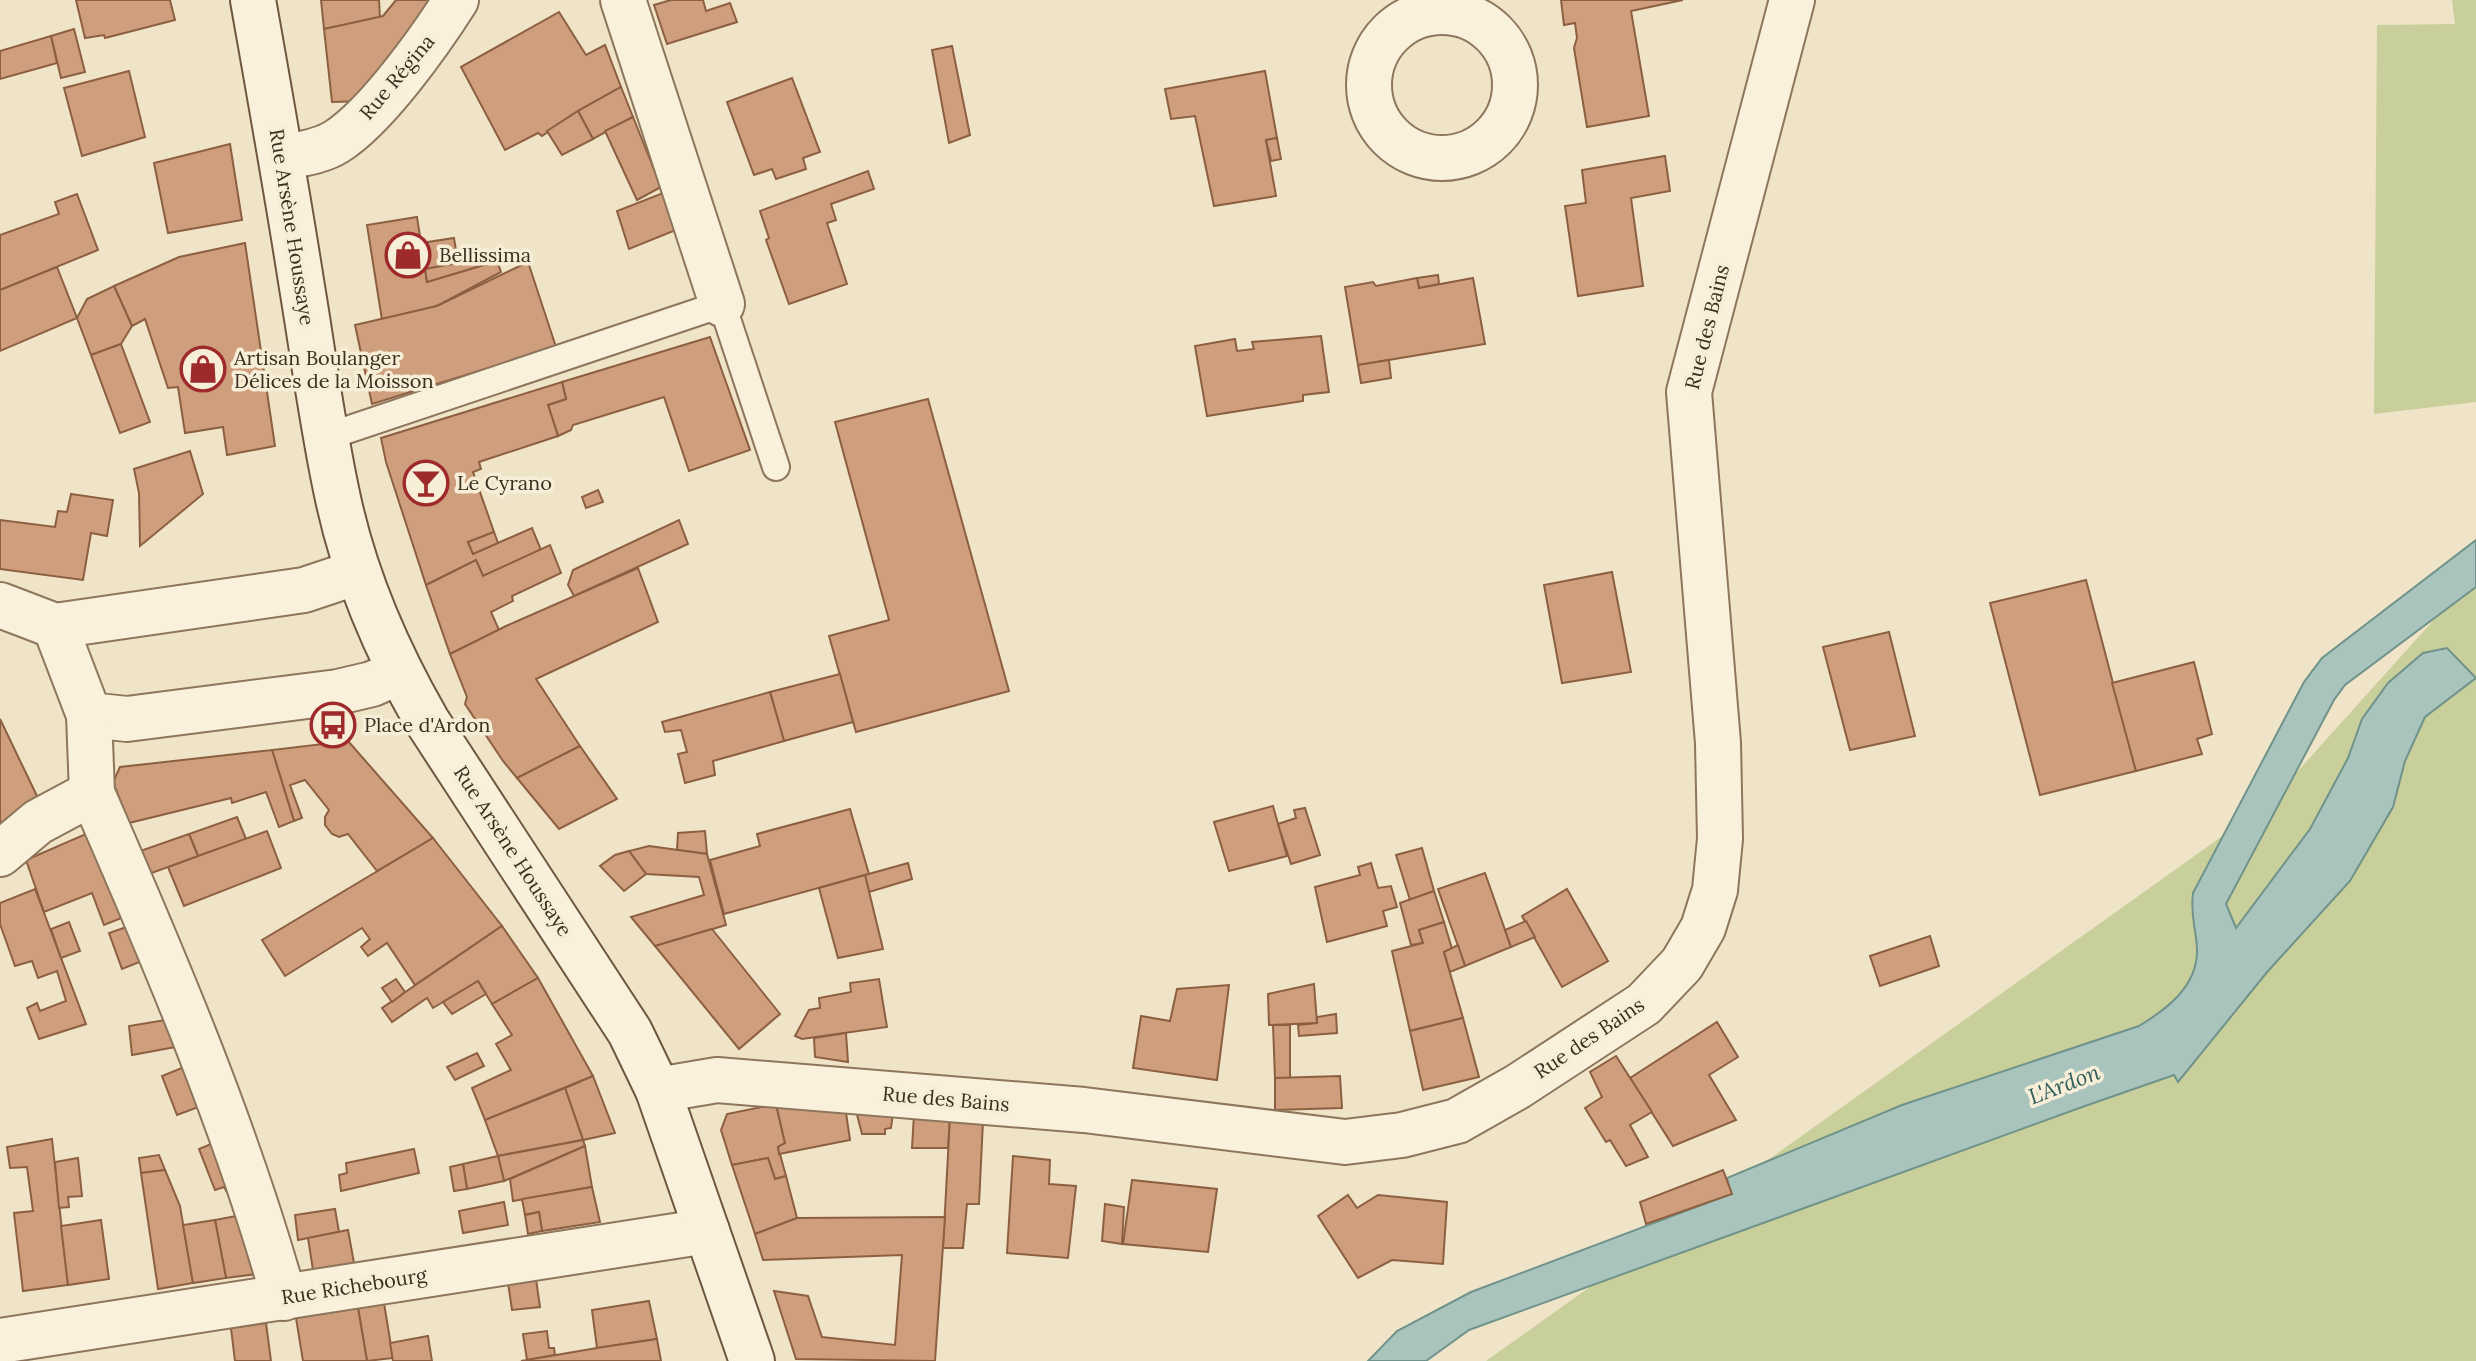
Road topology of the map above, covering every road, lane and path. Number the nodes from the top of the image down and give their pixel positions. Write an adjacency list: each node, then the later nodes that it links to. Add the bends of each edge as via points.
1 (253, 0): 5 (street, Rue Arsène Houssaye)
2 (456, 0): 5 (street, Rue Régina, via 368,116 334,144)
3 (623, 0): 6 (street)
4 (1792, 0): 16 (street, Rue des Bains, via 1689,392 1718,743 1715,890 1703,928 1682,964 1644,1004 1457,1121 1345,1142 1084,1110 717,1080)
5 (282, 158): 7 (street, Rue Arsène Houssaye)
6 (722, 304): 7 (lane); 8 (lane)
7 (326, 437): 9 (street, Rue Arsène Houssaye)
8 (776, 467)
9 (358, 572): 11 (street, via 304,590); 12 (street, Rue Arsène Houssaye)
10 (0, 605): 11 (street)
11 (55, 626): 13 (street)
12 (399, 672): 13 (street, via 338,692 127,719); 16 (street, Rue Arsène Houssaye, via 623,1020)
13 (89, 715): 14 (street)
14 (92, 793): 15 (street, via 38,822); 18 (street, via 177,988 260,1211)
15 (0, 854)
16 (658, 1090): 17 (street, Rue Arsène Houssaye)
17 (707, 1231): 18 (street, Rue Richebourg); 20 (street, Rue Arsène Houssaye)
18 (284, 1298): 19 (street, Rue Richebourg)
19 (1, 1331)
20 (752, 1361)

